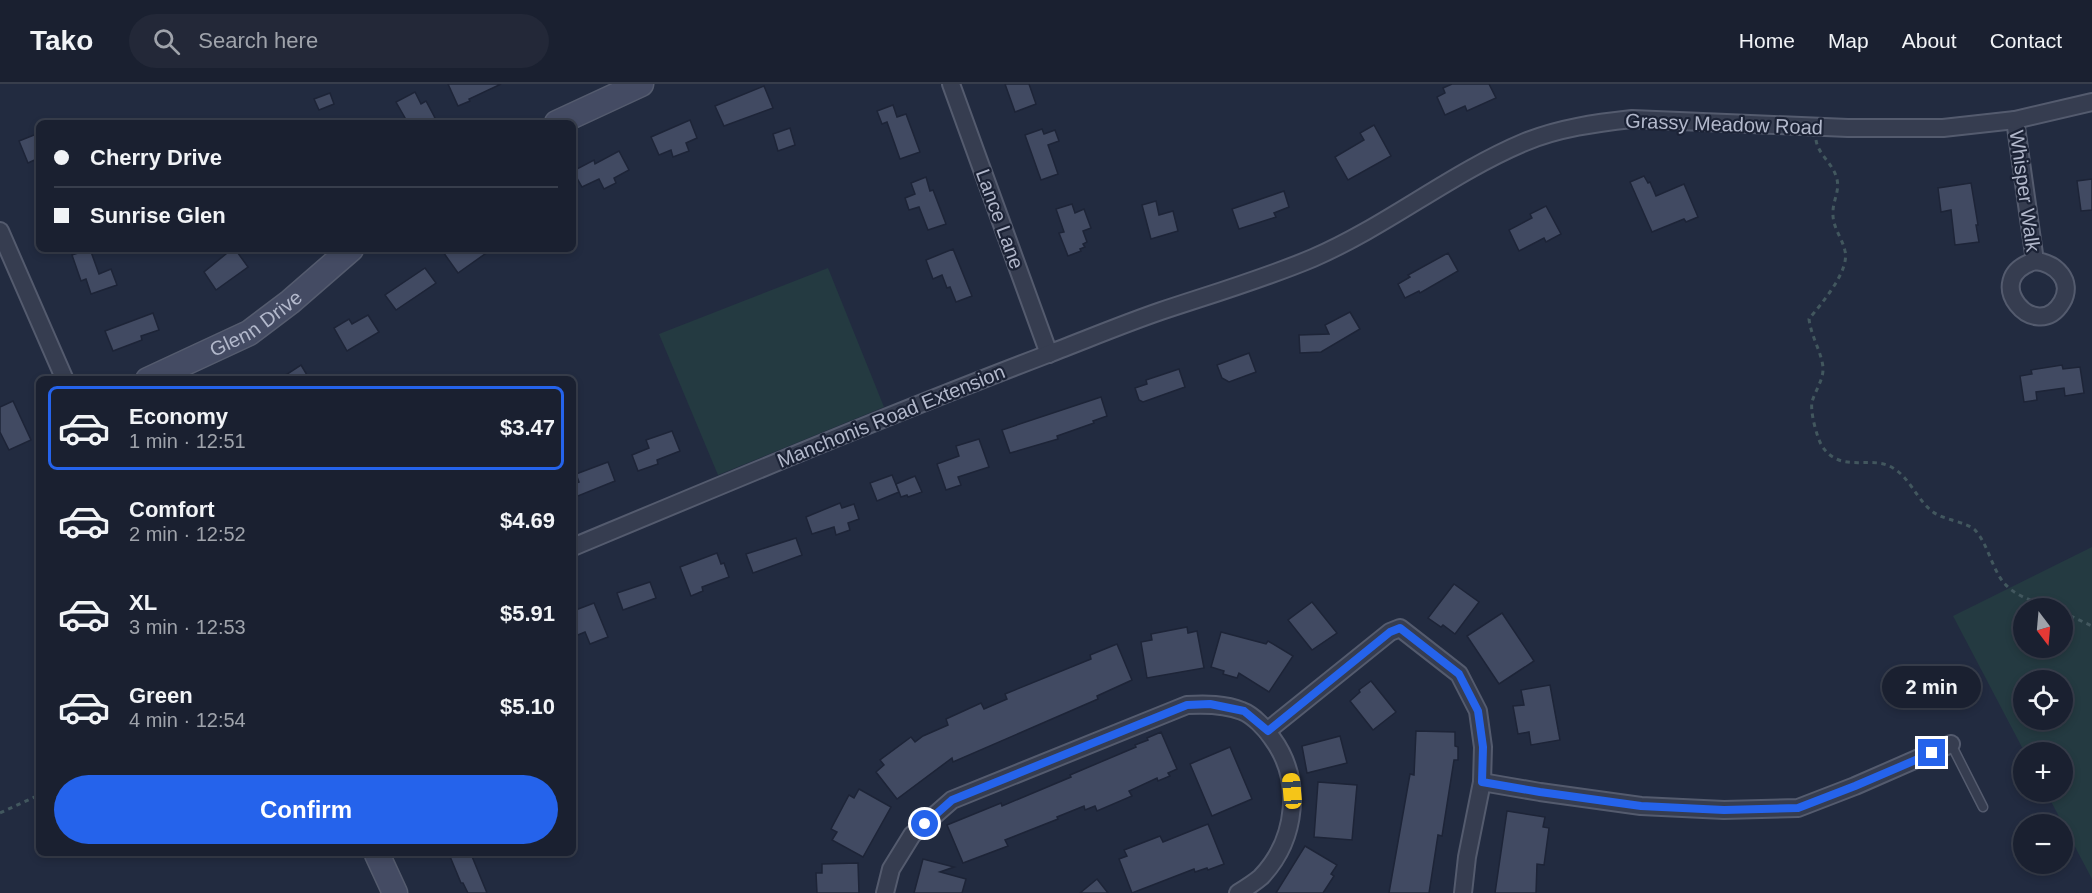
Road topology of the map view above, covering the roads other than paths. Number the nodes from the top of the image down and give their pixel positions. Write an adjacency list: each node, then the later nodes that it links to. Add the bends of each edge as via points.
1 (641, 84): 4 (street)
2 (951, 84): 10 (street, Lance Lane)
3 (2092, 102): 5 (street, Grassy Meadow Road)
4 (563, 120)
5 (2015, 120): 8 (street, Whisper Walk); 9 (street, Grassy Meadow Road, via 1910,129 1632,119 1555,132 1524,142 1481,164 1352,240)
6 (0, 231): 11 (street)
7 (348, 252): 12 (street, Glenn Drive, via 249,333)
8 (2035, 261)
9 (1212, 296): 10 (street, Manchonis Road Extension)
10 (1049, 354): 13 (street, Manchonis Road Extension, via 829,439)
11 (63, 376)
12 (157, 376)
13 (576, 546)
14 (1268, 731): 16 (street, via 1400,628 1459,674 1464,683 1478,711); 20 (street, via 1244,711 1210,704 1187,705 952,800 912,835 891,869); 21 (street, via 1281,749 1291,777 1294,805 1284,840 1272,863)
15 (1951, 744): 16 (street, via 1798,808 1641,806); 17 (lane)
16 (1482, 782): 22 (street)
17 (1983, 807)
18 (379, 856): 19 (street)
19 (395, 893)
20 (885, 893)
21 (1238, 893)
22 (1463, 893)

